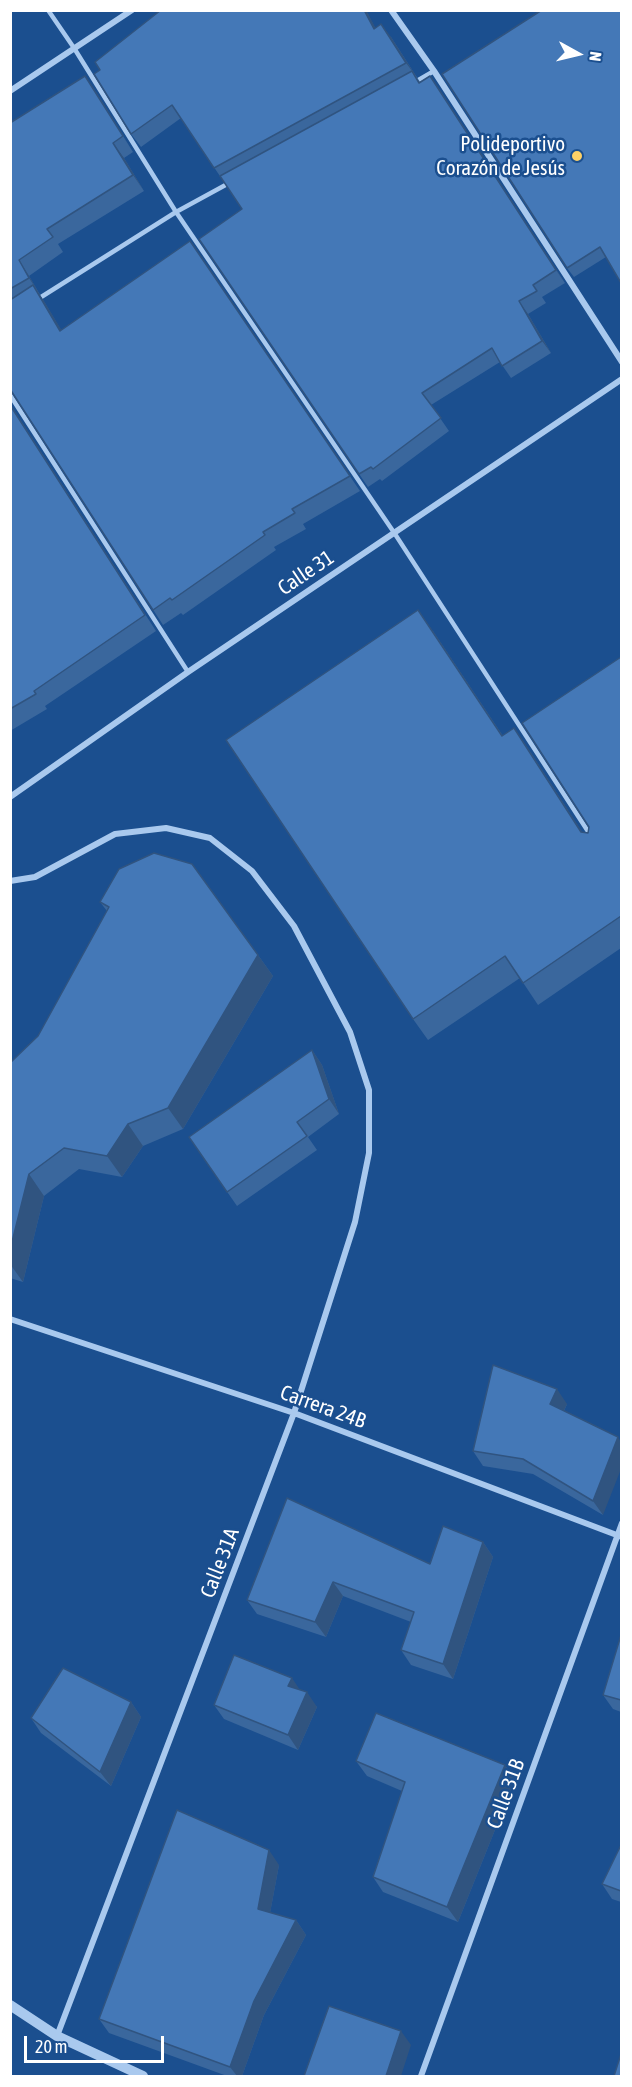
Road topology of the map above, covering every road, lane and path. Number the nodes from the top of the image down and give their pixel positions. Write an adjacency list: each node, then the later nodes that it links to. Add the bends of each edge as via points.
1 (48, 10): 4 (lane)
2 (132, 10): 4 (street)
3 (391, 10): 5 (street)
4 (74, 48): 7 (street); 9 (lane)
5 (434, 71): 6 (lane); 11 (street)
6 (413, 82)
7 (10, 92)
8 (238, 178): 9 (lane)
9 (176, 212): 10 (lane); 14 (lane)
10 (30, 304)
11 (621, 362)
12 (621, 379): 14 (street, Calle 31)
13 (10, 394): 15 (lane)
14 (394, 534): 15 (street, Calle 31); 17 (lane)
15 (188, 672): 16 (street, Calle 31)
16 (10, 796)
17 (594, 841)
18 (10, 881): 20 (street, Calle 31A, via 35,877 115,834 166,828 210,838 252,871 294,926 350,1032 369,1090 369,1153 355,1222)
19 (10, 1319): 20 (street, Carrera 24B)
20 (294, 1413): 22 (street, Carrera 24B); 24 (street, Calle 31A)
21 (621, 1523): 22 (street, Calle 31B)
22 (619, 1536): 26 (street, Calle 31B)
23 (10, 2005): 24 (street)
24 (57, 2036): 25 (street)
25 (143, 2076)
26 (421, 2076)

